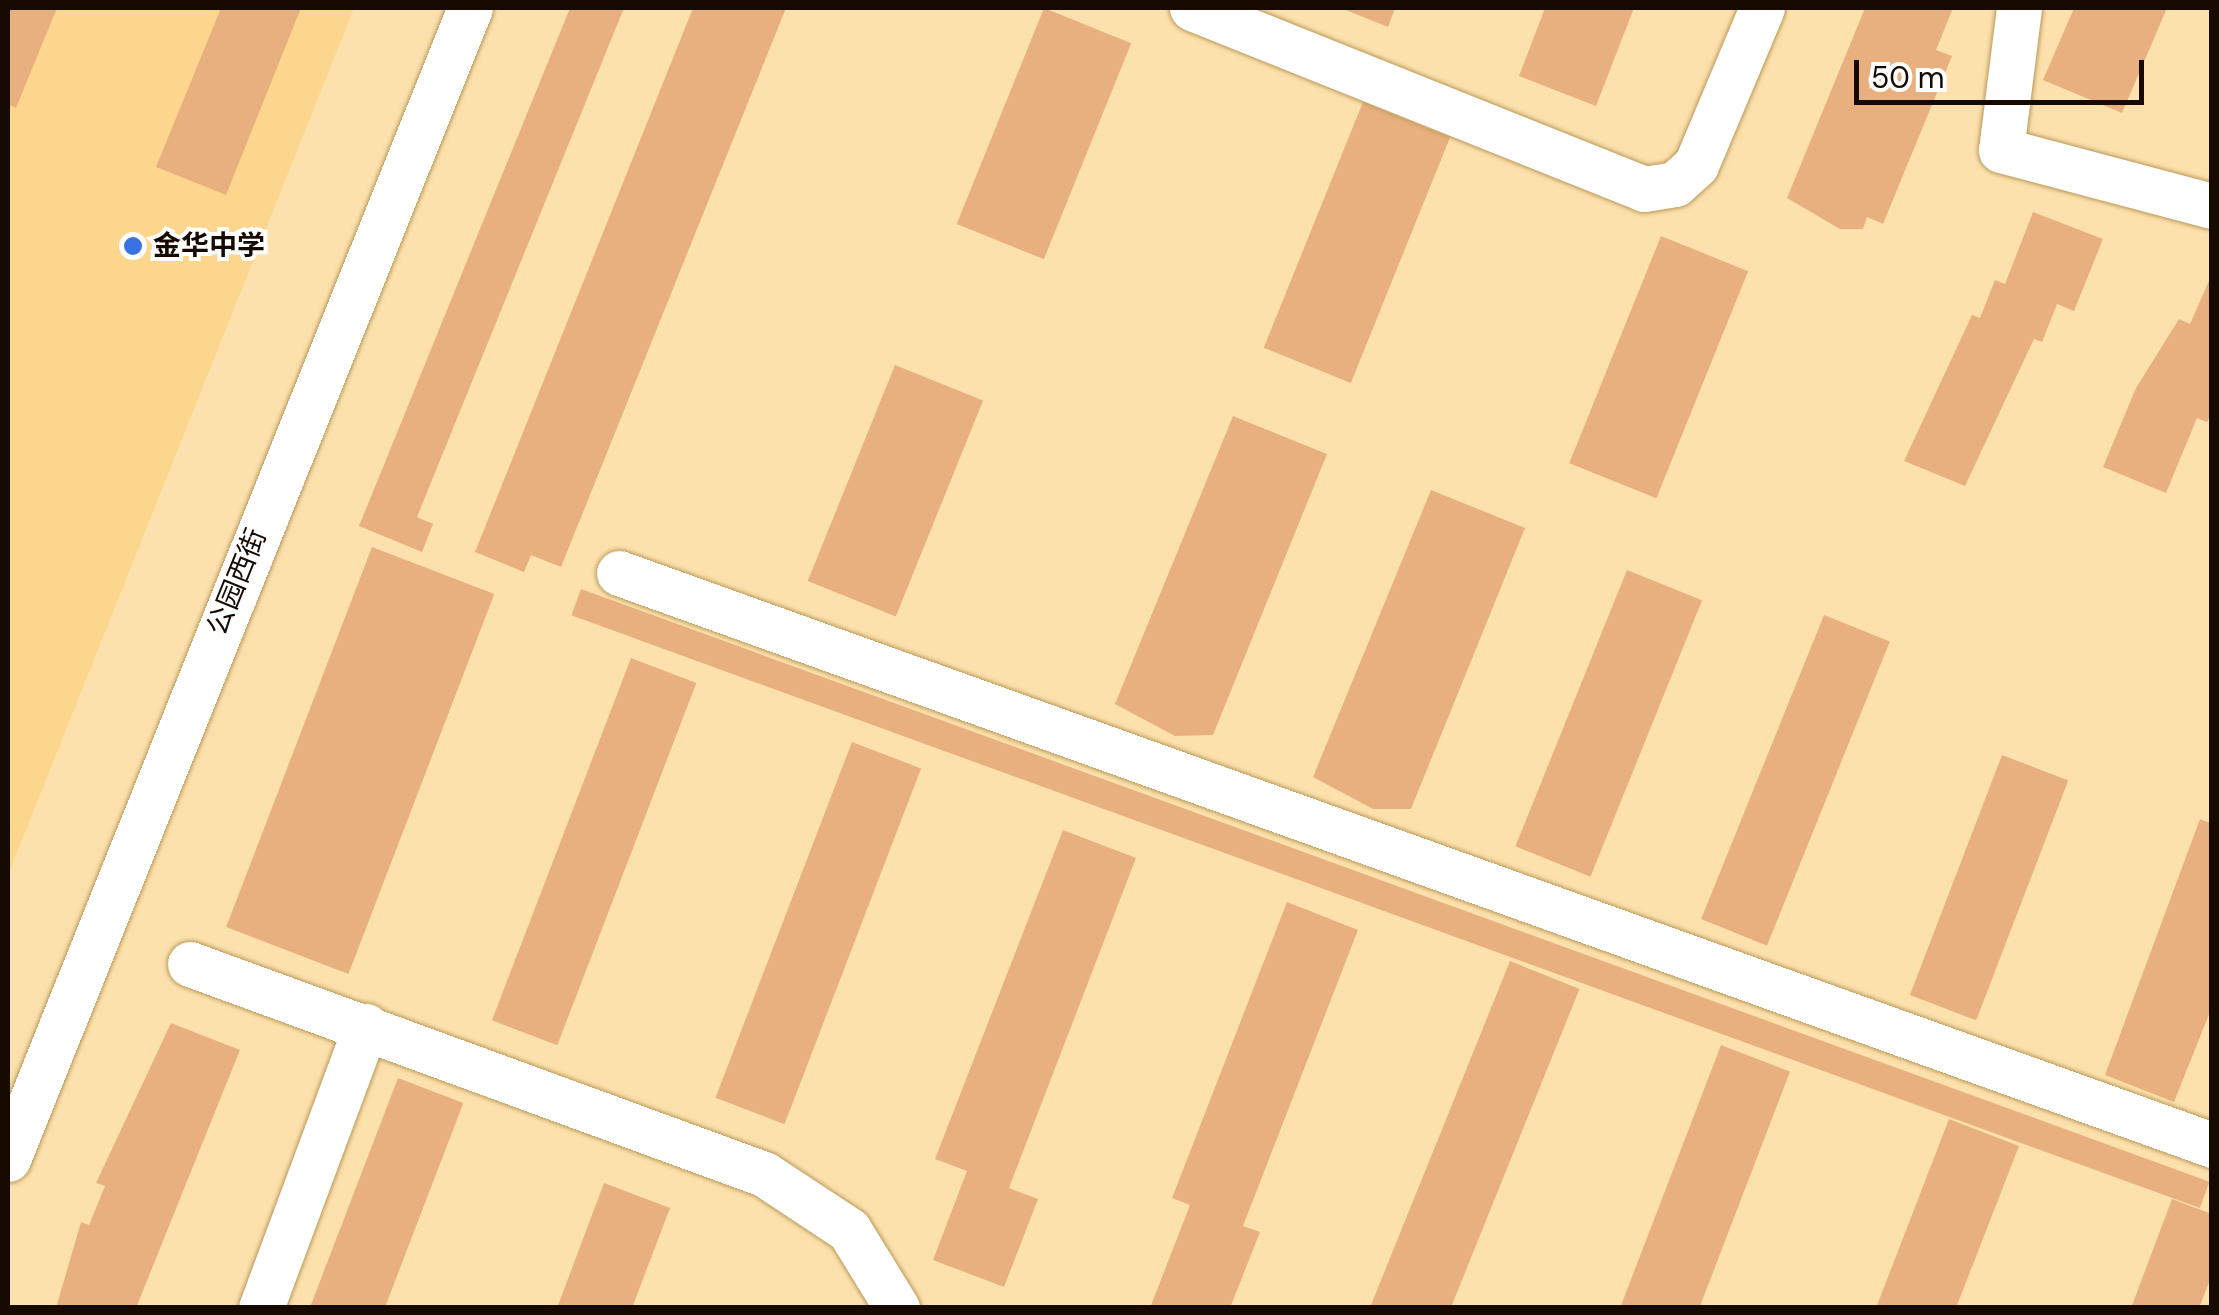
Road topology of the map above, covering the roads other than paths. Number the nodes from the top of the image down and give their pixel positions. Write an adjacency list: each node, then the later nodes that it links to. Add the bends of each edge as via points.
1 (470, 8): 10 (street, 公园西街)
2 (1192, 8): 3 (street, via 1644,188 1675,184 1696,165)
3 (1762, 8)
4 (2019, 8): 5 (street, via 2002,150)
5 (2212, 206)
6 (618, 573): 9 (street)
7 (190, 964): 8 (street)
8 (366, 1026): 11 (street); 12 (street, via 697,1144 812,1200 866,1252)
9 (2212, 1144)
10 (8, 1159)
11 (261, 1308)
12 (897, 1308)

